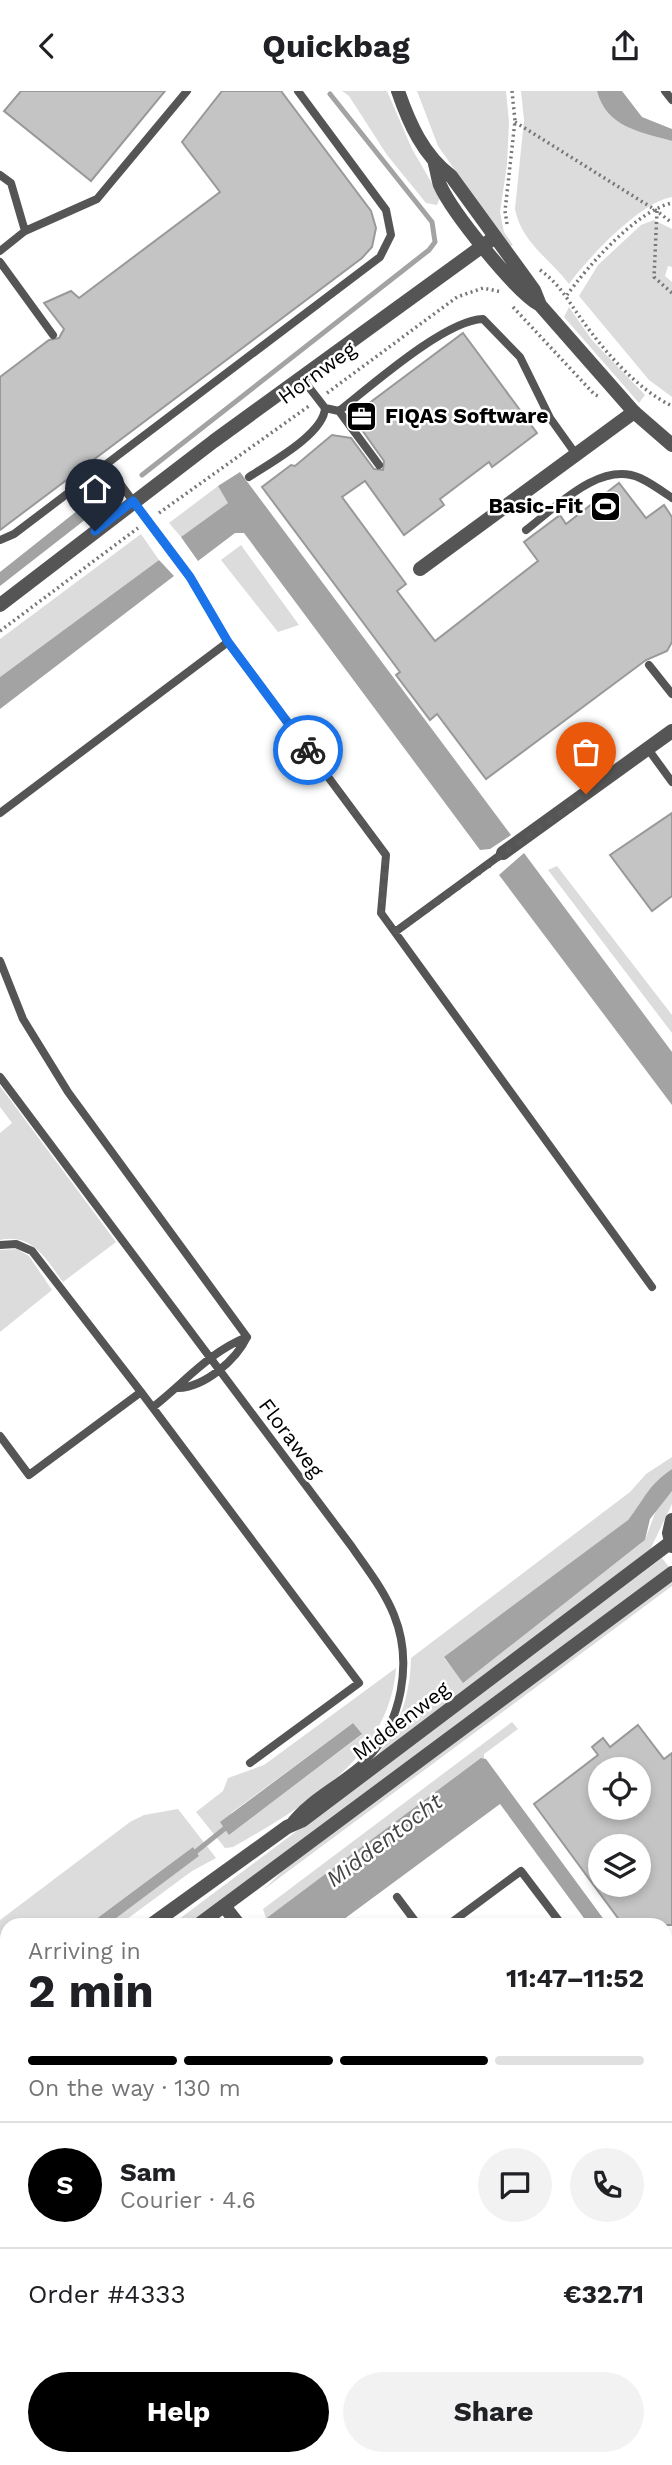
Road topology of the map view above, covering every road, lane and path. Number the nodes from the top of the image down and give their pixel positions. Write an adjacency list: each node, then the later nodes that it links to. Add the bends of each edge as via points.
1 (187, 91): 12 (lane, via 97,199)
2 (298, 91): 29 (lane, via 386,210 391,235 380,257)
3 (398, 91): 14 (street, via 435,164 440,185)
4 (512, 91): 7 (path)
5 (665, 91): 6 (lane)
6 (672, 100)
7 (515, 121): 10 (path); 13 (path, via 505,211)
8 (0, 175): 12 (lane, via 10,183)
9 (672, 203): 10 (path)
10 (657, 211): 11 (path); 18 (path, via 654,277); 19 (path, via 638,221 586,270)
11 (672, 223)
12 (25, 231): 15 (lane)
13 (509, 231)
14 (489, 242): 17 (street); 21 (street, Hornweg)
15 (0, 251)
16 (0, 263): 20 (lane)
17 (519, 280): 19 (path, Hornweg, via 539,268); 22 (path, Hornweg, via 501,293 483,288 457,297); 26 (street, via 524,296 540,305)
18 (672, 293)
19 (567, 295): 23 (path, via 595,337 652,396)
20 (53, 335)
21 (302, 377): 22 (lane); 33 (street, Hornweg)
22 (318, 400): 24 (lane); 34 (path, Hornweg)
23 (672, 406)
24 (325, 408): 25 (lane); 31 (lane, via 322,420 308,436)
25 (339, 411): 28 (lane, via 426,345 469,319 483,319 520,357 550,418); 30 (lane)
26 (634, 412): 27 (street); 28 (street)
27 (672, 445)
28 (575, 453): 37 (street)
29 (106, 465): 33 (lane); 36 (lane)
30 (379, 465)
31 (249, 477)
32 (672, 498): 35 (lane, via 638,477 618,473 594,480)
33 (133, 501): 34 (lane); 38 (street, Hornweg)
34 (148, 521): 39 (path, Hornweg); 40 (lane, via 190,577)
35 (526, 530)
36 (0, 540)
37 (420, 569)
38 (0, 605)
39 (0, 631)
40 (228, 642): 46 (lane); 48 (lane, via 386,855 381,913)
41 (649, 665): 42 (lane)
42 (672, 694)
43 (672, 731): 44 (street)
44 (648, 749): 45 (lane); 47 (street)
45 (672, 782)
46 (0, 813)
47 (503, 853): 48 (lane)
48 (395, 932): 52 (lane)
49 (0, 961): 53 (lane, via 23,1019 68,1092)
50 (0, 1077): 54 (lane, Floraweg)
51 (0, 1245): 57 (lane, via 16,1244 32,1251)
52 (652, 1287)
53 (247, 1337): 54 (lane); 55 (lane, via 239,1353)
54 (210, 1359): 55 (lane, Floraweg); 56 (lane)
55 (218, 1369): 56 (lane, via 193,1387); 64 (lane, Floraweg, via 381,1590 395,1616 402,1646 400,1695 385,1734 366,1760 297,1813)
56 (178, 1388): 58 (lane)
57 (141, 1392): 58 (lane); 59 (lane, via 29,1475)
58 (153, 1407): 63 (lane, via 359,1683)
59 (0, 1436)
60 (672, 1520): 61 (street)
61 (671, 1544): 64 (street, Middenweg, via 303,1821)
62 (672, 1573): 66 (street, Middenweg)
63 (250, 1763)
64 (287, 1826): 67 (street, Middenweg)
65 (397, 1897): 70 (lane)
66 (224, 1906): 68 (street, Middenweg); 69 (street)
67 (160, 1918)
68 (208, 1918)
69 (233, 1918)
70 (413, 1918)
71 (458, 1918): 72 (lane, via 521,1871)
72 (557, 1918)

